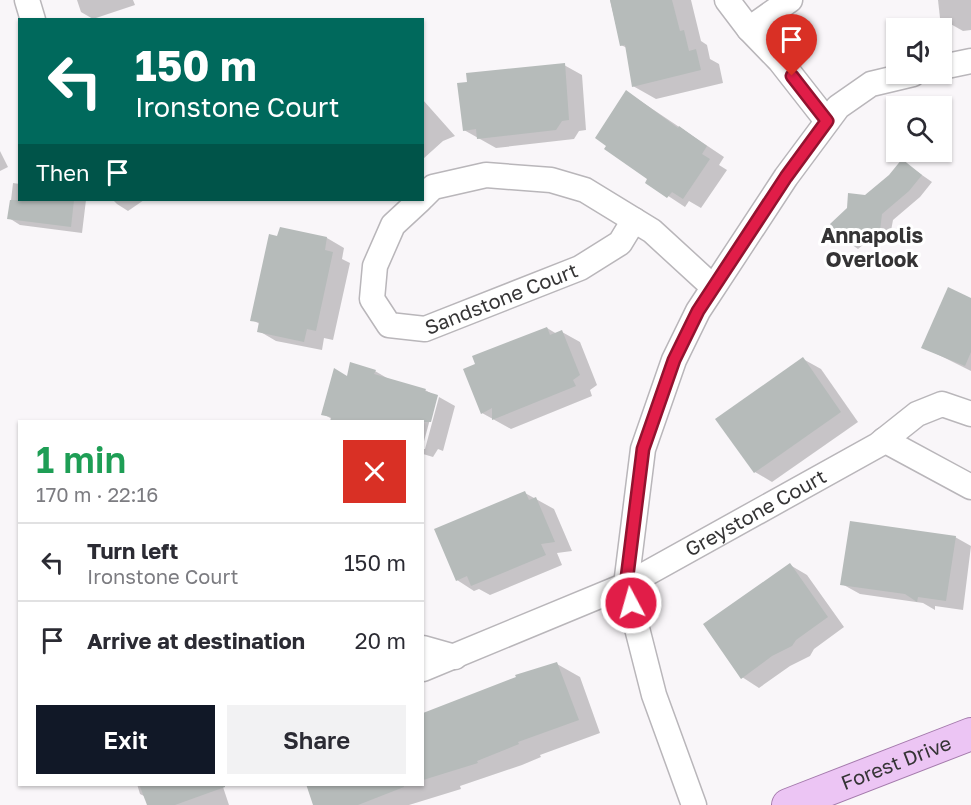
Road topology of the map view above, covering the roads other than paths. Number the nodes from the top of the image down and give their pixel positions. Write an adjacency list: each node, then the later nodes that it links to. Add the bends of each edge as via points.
1 (27, 0): 4 (street)
2 (727, 0): 5 (street)
3 (790, 0): 5 (street)
4 (32, 18)
5 (749, 29): 9 (street)
6 (971, 61): 7 (street)
7 (952, 65)
8 (886, 80): 9 (street, via 871,84)
9 (832, 114): 13 (street)
10 (424, 196): 12 (street, Sandstone Court, via 433,188 486,175 551,180 585,190)
11 (419, 201): 12 (street, Sandstone Court, via 393,225 375,266 372,299 389,326 425,329 580,268 620,243)
12 (634, 220): 13 (street, Sandstone Court, via 652,231)
13 (713, 287): 17 (street, via 674,360 643,449)
14 (971, 414): 15 (street, Greystone Court, via 942,404 916,414)
15 (884, 440): 16 (street); 17 (street, Greystone Court)
16 (971, 487)
17 (626, 585): 19 (street, Greystone Court); 22 (street, via 654,695)
18 (424, 648): 19 (street)
19 (455, 657): 20 (street, Greystone Court)
20 (424, 669)
21 (971, 735): 23 (main road, Forest Drive)
22 (694, 805)
23 (788, 805)

